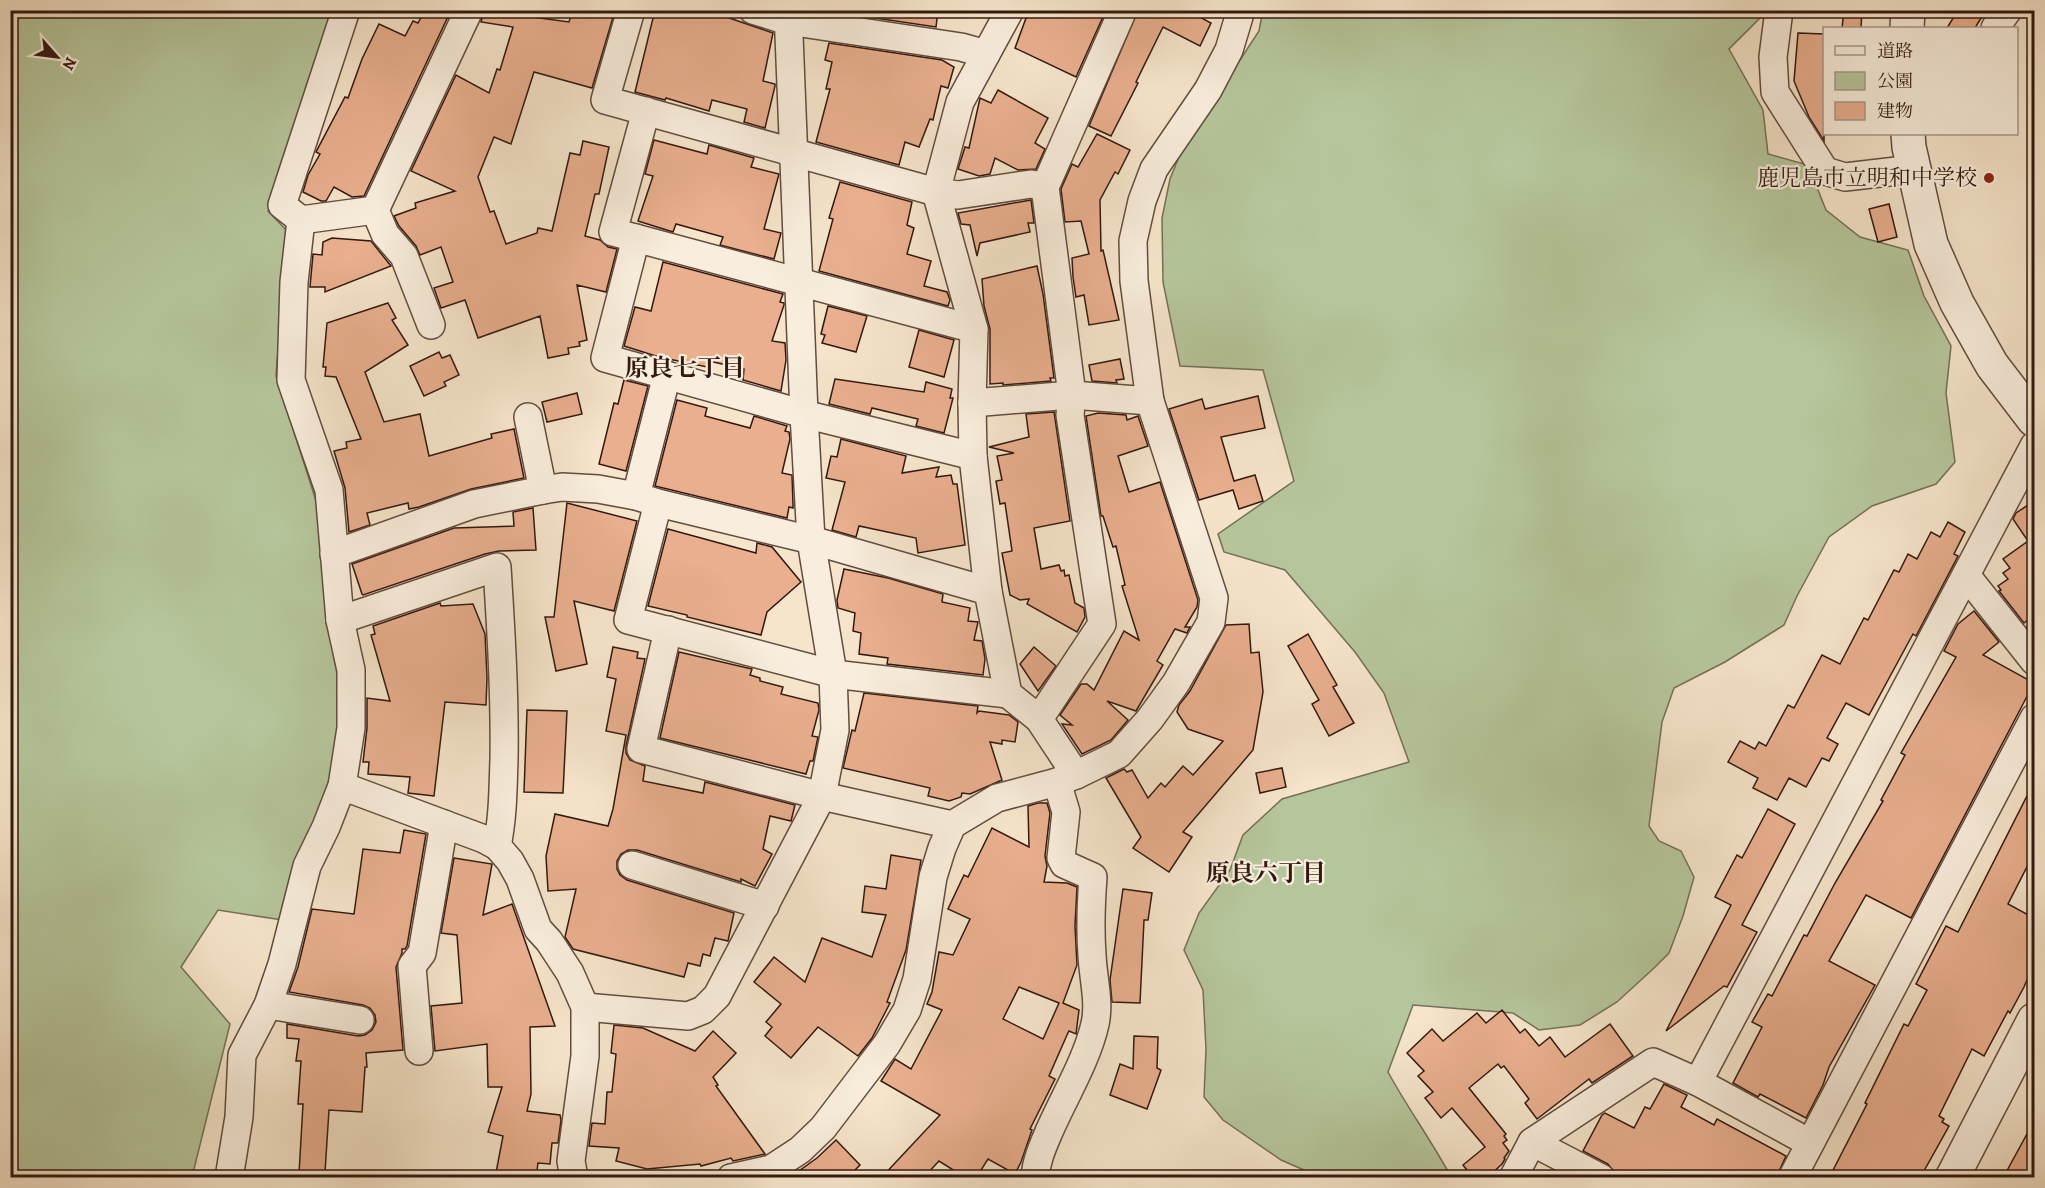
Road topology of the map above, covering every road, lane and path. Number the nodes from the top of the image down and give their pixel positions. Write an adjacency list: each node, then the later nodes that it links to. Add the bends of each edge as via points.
1 (346, 10): 21 (street, via 282,205)
2 (469, 10): 20 (street)
3 (631, 10): 15 (street, via 605,100)
4 (753, 10): 11 (street)
5 (1010, 10): 14 (street)
6 (1124, 10): 18 (street)
7 (1241, 10): 28 (street, via 1219,70 1154,169 1142,201 1133,241 1134,281)
8 (1779, 10): 16 (street, via 1773,57 1775,92 1825,171 1845,177)
9 (1908, 10): 12 (street)
10 (2008, 10): 13 (street)
11 (788, 16): 14 (street); 17 (street)
12 (1907, 27)
13 (1996, 27)
14 (986, 54): 19 (street, via 960,102)
15 (646, 111): 17 (street); 22 (street, via 613,232)
16 (1913, 146): 32 (street, via 1931,244 1957,303 1992,364)
17 (795, 152): 19 (street); 23 (street)
18 (1045, 187): 19 (street, via 1031,184 958,195); 27 (street)
19 (936, 192): 25 (street)
20 (375, 210): 21 (street); 24 (street, via 384,234 404,256)
21 (301, 220): 38 (street, via 294,282 291,380 329,490)
22 (636, 238): 23 (street); 26 (street, via 605,358)
23 (799, 281): 25 (street); 30 (street)
24 (431, 326)
25 (974, 329): 29 (street)
26 (667, 375): 30 (street); 36 (street)
27 (1072, 395): 28 (street); 29 (street); 47 (street, via 1070,415 1102,624)
28 (1150, 401): 48 (street, via 1214,598 1211,622 1176,683 1119,754)
29 (972, 403): 34 (street)
30 (804, 414): 34 (street); 37 (street)
31 (528, 417): 35 (street)
32 (2034, 420)
33 (2034, 446): 39 (street)
34 (973, 456): 40 (street)
35 (543, 490): 36 (street, via 598,489); 38 (street, via 474,504)
36 (647, 500): 37 (street); 42 (street, via 628,620)
37 (811, 540): 40 (street); 44 (street)
38 (334, 554): 41 (street)
39 (1966, 575): 43 (street); 61 (street)
40 (988, 591): 45 (street)
41 (340, 620): 49 (street, via 351,670 351,728); 53 (street, via 496,567 505,711 502,822)
42 (668, 630): 44 (street); 50 (street, via 641,749)
43 (2034, 661)
44 (833, 674): 45 (street); 50 (street, via 836,730)
45 (1008, 694): 47 (street)
46 (2034, 718): 63 (street)
47 (1039, 719): 48 (street)
48 (1067, 779): 52 (street, via 997,798); 67 (street, via 1061,858 1064,864 1093,877 1090,924 1096,1022 1041,1149)
49 (342, 786): 51 (street); 56 (street, via 307,866)
50 (822, 796): 52 (street); 55 (street)
51 (444, 824): 53 (street); 60 (street, via 422,953 412,966)
52 (952, 825): 66 (street, via 933,877 917,979 907,1010 887,1044 823,1128 800,1150 771,1168)
53 (497, 846): 57 (street, via 520,879 538,929 570,973)
54 (632, 866): 55 (street)
55 (765, 906): 57 (street, via 717,996 703,1010 688,1016)
56 (268, 1005): 58 (street); 64 (street, via 242,1055 239,1117)
57 (585, 1007): 65 (street, via 585,1056 571,1161)
58 (360, 1020)
59 (2034, 1020): 71 (street)
60 (419, 1051)
61 (1698, 1082): 62 (street, via 1653,1062); 63 (street)
62 (1532, 1142): 68 (street); 69 (street)
63 (1810, 1143): 70 (street)
64 (229, 1178)
65 (574, 1178)
66 (731, 1178)
67 (1035, 1178)
68 (1514, 1178)
69 (1601, 1178)
70 (1792, 1178)
71 (1952, 1178)

